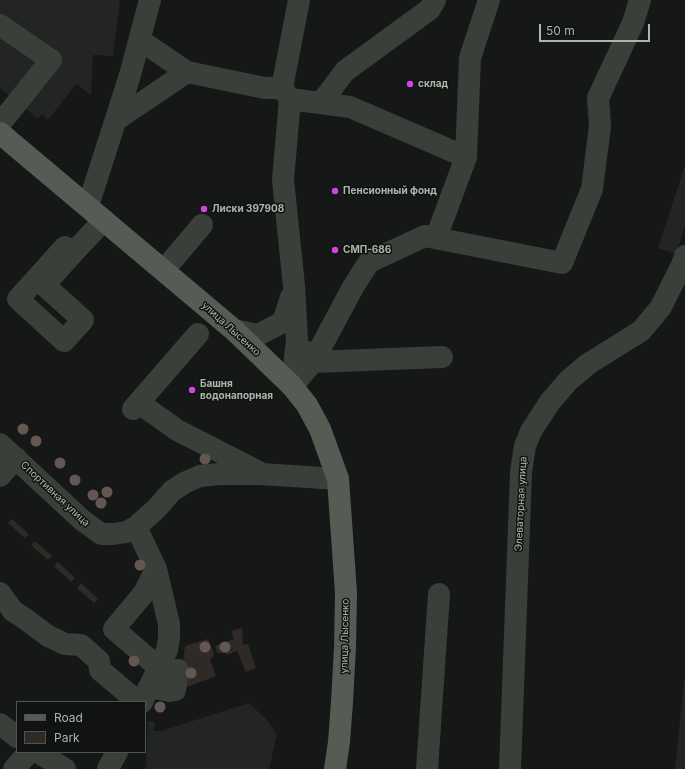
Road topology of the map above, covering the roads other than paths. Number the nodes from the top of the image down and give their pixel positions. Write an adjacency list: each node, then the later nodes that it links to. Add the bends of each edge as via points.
1 (150, 0): 7 (street)
2 (299, 0): 9 (street)
3 (435, 0): 10 (street, via 430,9 345,71)
4 (489, 0): 14 (street, via 470,58)
5 (640, 0): 18 (street, via 633,23 598,98 600,126 592,189 562,263)
6 (0, 25): 12 (street, via 51,60)
7 (140, 40): 8 (street); 11 (street)
8 (187, 72): 9 (street); 11 (street)
9 (286, 93): 10 (street); 22 (street, via 283,180)
10 (321, 103): 14 (street, via 350,107)
11 (116, 120): 15 (street)
12 (0, 124)
13 (0, 133): 15 (main road, улица Лысенко)
14 (466, 157): 18 (street)
15 (88, 206): 16 (main road, улица Лысенко)
16 (104, 220): 19 (street); 21 (main road, улица Лысенко)
17 (202, 225): 21 (street)
18 (436, 238): 27 (street, via 425,236 369,262 353,286)
19 (73, 253)
20 (684, 262): 49 (street, Элеваторная улица, via 661,307 641,331 588,364 568,381 550,402 531,431 525,446 521,472)
21 (164, 270): 23 (main road, улица Лысенко)
22 (294, 286): 23 (street, via 283,322 258,335); 25 (street)
23 (234, 330): 28 (main road, улица Лысенко)
24 (198, 334): 31 (street, via 136,406)
25 (296, 339): 27 (street); 28 (street)
26 (442, 357): 27 (street)
27 (313, 362): 28 (street)
28 (292, 386): 33 (main road, улица Лысенко, via 307,405 320,429)
29 (0, 444): 30 (street, Спортивная улица)
30 (16, 458): 32 (street); 34 (street, Спортивная улица, via 100,534 126,532)
31 (261, 474): 33 (street); 34 (street, via 200,476 172,491)
32 (0, 476)
33 (338, 479): 47 (main road, улица Лысенко, via 346,593 340,736)
34 (136, 527): 35 (street)
35 (156, 569): 38 (street, via 169,624 169,638); 38 (street, via 144,593 114,629)
36 (0, 593): 38 (street, via 13,611 48,636 65,644 81,645 99,661 100,670)
37 (439, 594): 48 (street)
38 (153, 686)
39 (0, 724): 40 (street)
40 (16, 736)
41 (28, 753): 44 (street)
42 (40, 753): 45 (street)
43 (116, 753): 46 (street)
44 (14, 769)
45 (65, 769)
46 (108, 769)
47 (335, 769)
48 (427, 769)
49 (510, 769)

